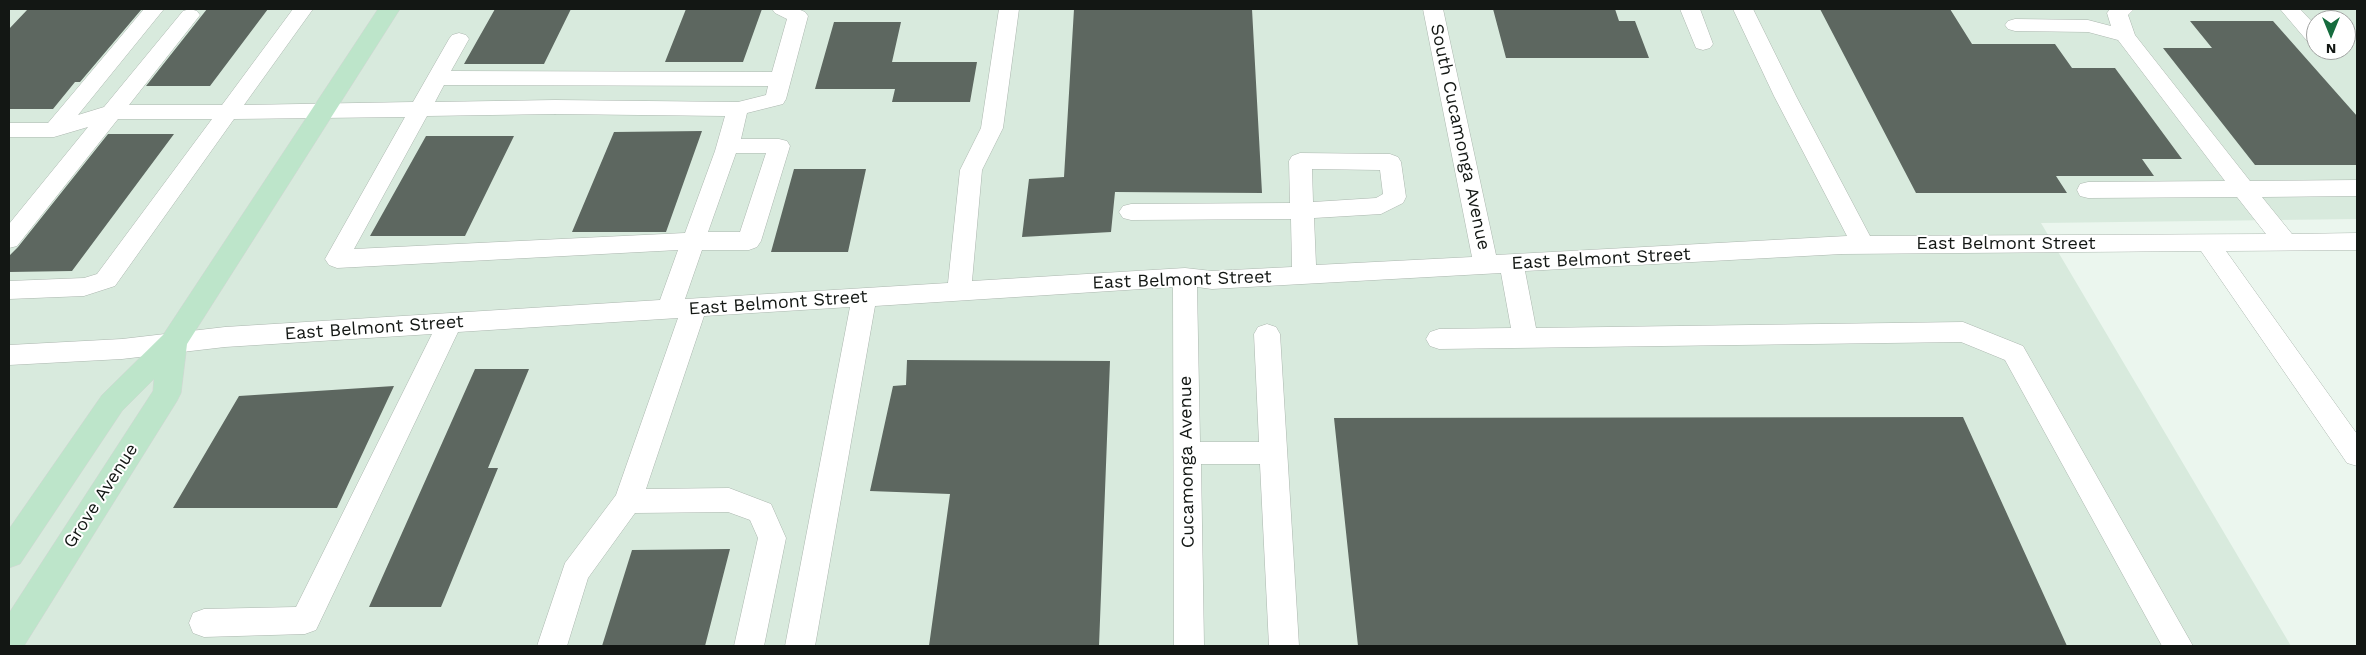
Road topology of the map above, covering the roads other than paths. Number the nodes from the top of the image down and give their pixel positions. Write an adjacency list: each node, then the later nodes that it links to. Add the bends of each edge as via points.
1 (154, 9): 29 (street)
2 (303, 9): 26 (street)
3 (388, 9): 27 (main road, Grove Avenue)
4 (782, 9): 20 (street, via 798,16)
5 (1010, 9): 46 (street, via 992,128 971,170)
6 (1433, 9): 42 (street, South Cucamonga Avenue)
7 (1690, 9): 16 (street)
8 (1743, 9): 40 (street)
9 (2124, 9): 14 (street, via 2117,13)
10 (2290, 9): 13 (street)
11 (190, 15): 25 (street)
12 (2015, 25): 14 (street, via 2088,26)
13 (2306, 28)
14 (2126, 36): 32 (street)
15 (459, 38): 17 (street)
16 (1703, 44)
17 (437, 78): 18 (street); 23 (street)
18 (568, 79): 19 (street); 21 (street)
19 (628, 79): 20 (street); 22 (street)
20 (780, 79): 24 (street, via 775,99)
21 (555, 107): 22 (street); 23 (street)
22 (614, 108): 24 (street)
23 (420, 109): 27 (street); 36 (street, via 337,258)
24 (738, 109): 30 (street)
25 (112, 112): 26 (street); 29 (street); 35 (street)
26 (228, 112): 27 (street); 45 (street, via 106,280 84,288)
27 (322, 112): 53 (main road, Grove Avenue)
28 (9, 130): 29 (street)
29 (54, 130)
30 (727, 146): 36 (street); 36 (street, via 779,146 749,241)
31 (2357, 188): 32 (street)
32 (2244, 189): 33 (street); 38 (street)
33 (2088, 190)
34 (1131, 212): 43 (street, via 1302,211)
35 (9, 240)
36 (694, 240): 48 (street)
37 (2207, 242): 38 (street, East Belmont Street); 40 (street, East Belmont Street); 57 (street)
38 (2286, 242): 39 (street, East Belmont Street)
39 (2357, 242)
40 (1863, 245): 41 (street, East Belmont Street)
41 (1512, 264): 42 (street, East Belmont Street); 51 (street)
42 (1486, 265): 43 (street, East Belmont Street)
43 (1304, 276): 44 (street, East Belmont Street, via 1212,280)
44 (1185, 277): 46 (street, East Belmont Street); 55 (street, Cucamonga Avenue)
45 (9, 290)
46 (959, 291): 47 (street, East Belmont Street)
47 (864, 297): 48 (street, East Belmont Street); 64 (street)
48 (681, 309): 49 (street, East Belmont Street); 58 (street)
49 (450, 323): 53 (street, East Belmont Street); 60 (street, via 304,620)
50 (1268, 334): 56 (street)
51 (1526, 338): 52 (street); 67 (street, via 1963,332 2014,353)
52 (1439, 339)
53 (173, 343): 54 (street, East Belmont Street); 59 (main road, Grove Avenue, via 112,403); 61 (main road, Grove Avenue, via 167,394)
54 (9, 355)
55 (1187, 453): 56 (street); 65 (street, Cucamonga Avenue)
56 (1274, 453): 66 (street)
57 (2357, 455)
58 (628, 502): 62 (street, via 575,572); 63 (street, via 728,500 761,512 772,538)
59 (9, 554)
60 (204, 623)
61 (9, 641)
62 (552, 646)
63 (749, 646)
64 (800, 646)
65 (1189, 646)
66 (1284, 646)
67 (2178, 646)

